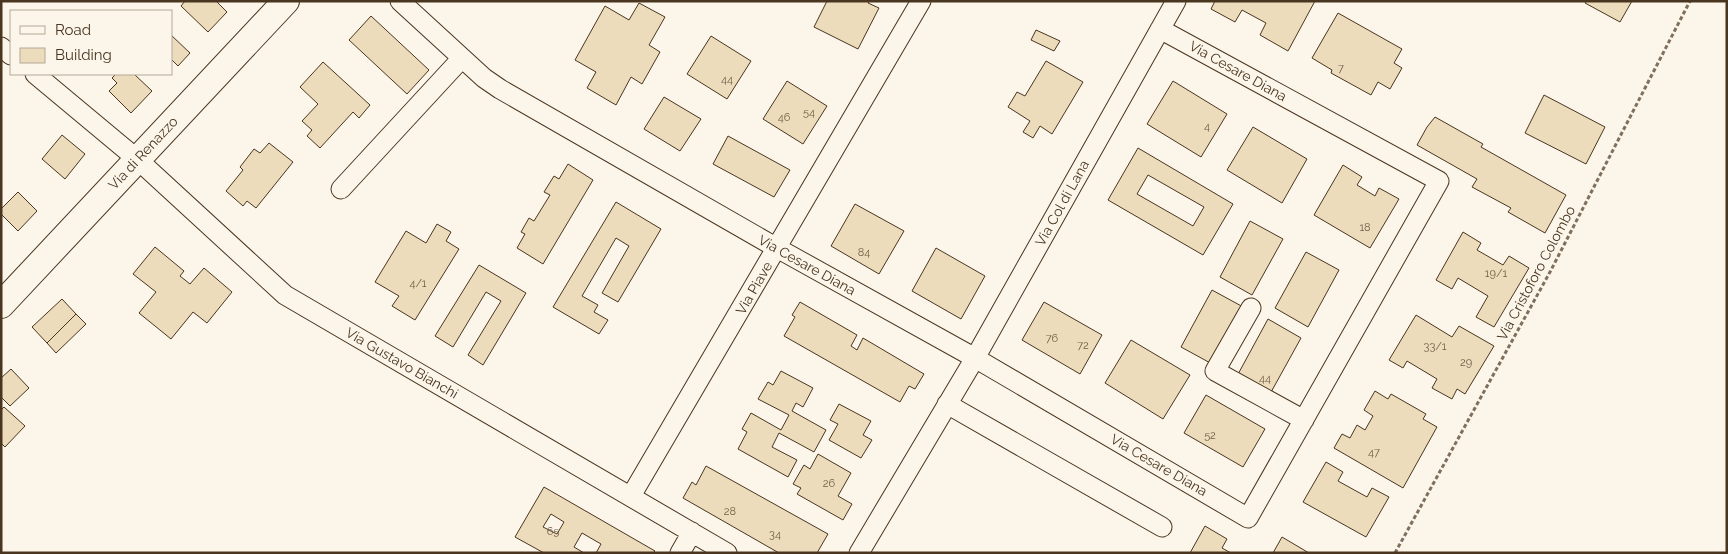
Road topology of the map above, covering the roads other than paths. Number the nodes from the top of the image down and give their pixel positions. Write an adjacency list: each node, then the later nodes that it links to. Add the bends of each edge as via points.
1 (286, 1): 8 (street, Via di Renazzo)
2 (400, 1): 6 (street)
3 (921, 1): 10 (street, Via Piave)
4 (1176, 1): 5 (street, Via Col di Lana)
5 (1160, 29): 13 (street, Via Col di Lana); 15 (street, Via Cesare Diana, via 1439,181)
6 (462, 58): 9 (street); 10 (street, Via Cesare Diana, via 500,89)
7 (36, 75): 8 (street, Via Gustavo Bianchi)
8 (137, 159): 11 (street, Via di Renazzo); 16 (street, Via Gustavo Bianchi, via 285,295)
9 (342, 190)
10 (777, 248): 13 (street, Via Cesare Diana); 16 (street, Via Piave)
11 (1, 304)
12 (1251, 308): 15 (street, via 1216,371)
13 (974, 358): 14 (street, Via Col di Lana); 15 (street, Via Cesare Diana, via 1248,518)
14 (947, 404): 17 (street); 21 (street, Via Col di Lana)
15 (1304, 420)
16 (631, 496): 18 (street, Via Gustavo Bianchi)
17 (1162, 527)
18 (692, 532): 19 (street); 20 (street, Via Gustavo Bianchi)
19 (680, 553)
20 (727, 553)
21 (858, 553)

